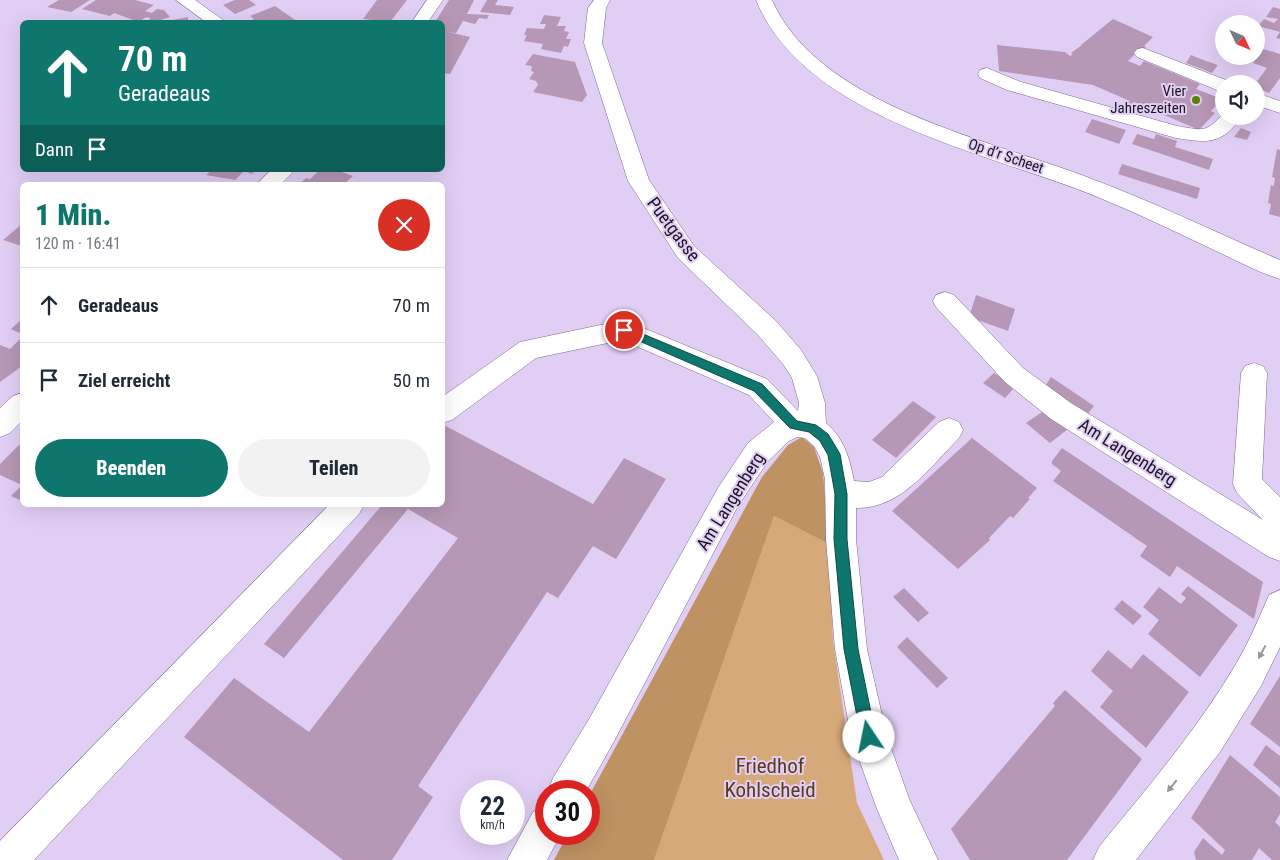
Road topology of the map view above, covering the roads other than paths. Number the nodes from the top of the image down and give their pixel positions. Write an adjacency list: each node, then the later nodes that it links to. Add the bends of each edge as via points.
1 (184, 0): 5 (street)
2 (435, 0): 6 (street)
3 (602, 0): 21 (street, Puetgasse, via 597,8 593,43 639,181 686,252 767,328 792,358 804,376 812,403)
4 (764, 0): 15 (street, Op d’r Scheet, via 793,46 824,74 885,112 1083,183)
5 (214, 20)
6 (421, 20)
7 (1143, 53): 9 (street)
8 (987, 74): 12 (street, via 1014,86 1184,134 1201,136 1218,132)
9 (1215, 82)
10 (1265, 102): 11 (street)
11 (1280, 107)
12 (1224, 125)
13 (282, 172): 14 (street)
14 (270, 182)
15 (1280, 270)
16 (945, 301): 26 (street, Am Langenberg, via 1014,375 1061,411)
17 (1254, 373): 25 (street, via 1247,484)
18 (20, 406): 20 (street)
19 (445, 410): 21 (street, via 529,349 624,330 758,387)
20 (0, 425)
21 (803, 426): 23 (street, via 824,438 834,454); 28 (street, Am Langenberg, via 779,433 758,452 728,497)
22 (949, 430): 23 (street, via 892,486 869,496)
23 (841, 494): 32 (street, via 840,539 851,649 869,737 895,808)
24 (347, 507): 30 (street)
25 (1280, 517)
26 (1280, 547)
27 (1280, 606): 33 (street, one-way to 33, via 1270,635 1244,684 1192,762)
28 (572, 780)
29 (535, 844): 31 (street)
30 (8, 860)
31 (526, 860)
32 (919, 860)
33 (1112, 860)

